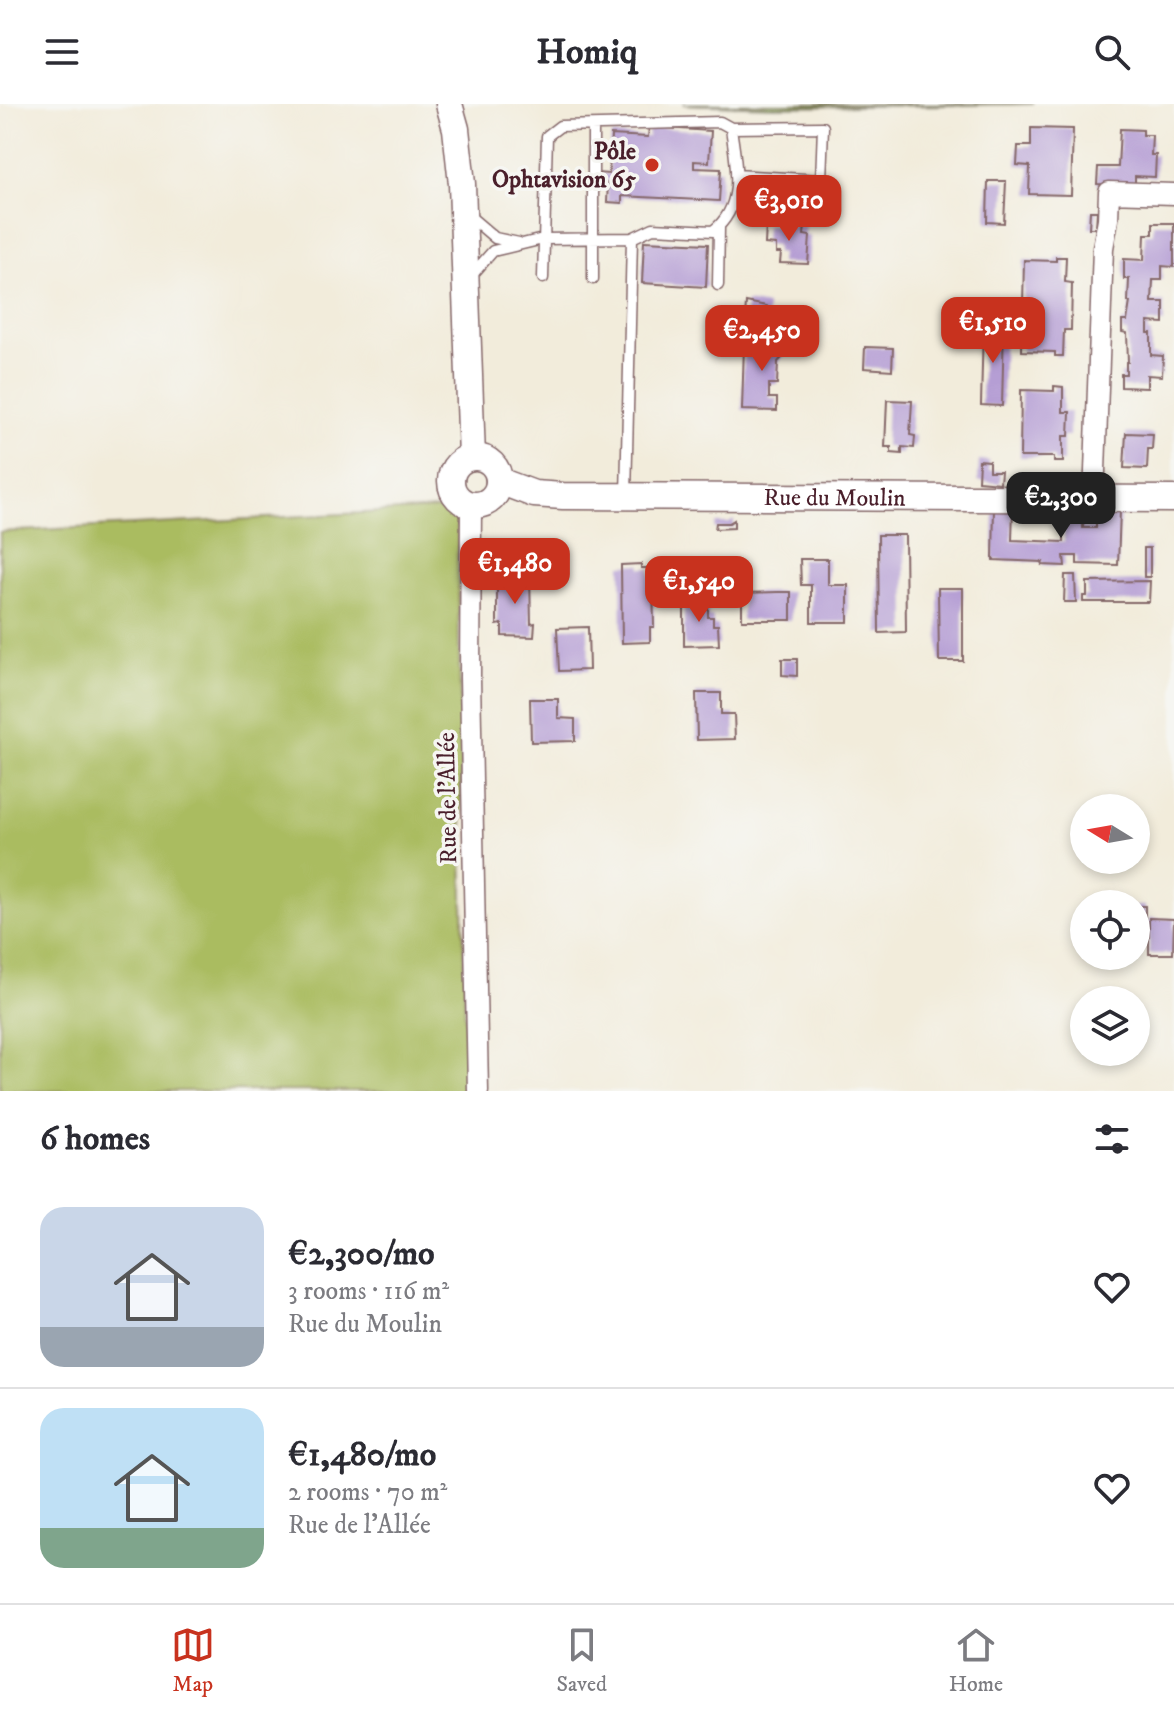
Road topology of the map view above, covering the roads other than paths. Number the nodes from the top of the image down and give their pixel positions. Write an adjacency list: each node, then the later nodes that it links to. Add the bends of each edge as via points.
1 (449, 104): 6 (street)
2 (593, 126): 3 (lane, via 720,122); 8 (lane); 10 (lane, via 560,126 547,136)
3 (731, 128): 4 (lane); 4 (lane, via 823,127 821,180)
4 (736, 175): 7 (lane, via 737,197)
5 (1174, 194): 19 (street, via 1109,192)
6 (463, 211): 11 (lane, via 495,238); 14 (street)
7 (719, 227): 9 (lane, via 653,228); 15 (lane)
8 (592, 238): 9 (lane); 10 (lane); 13 (lane)
9 (632, 238): 18 (lane)
10 (543, 239): 11 (lane); 12 (lane)
11 (525, 245): 14 (lane, via 493,251)
12 (543, 278)
13 (593, 279)
14 (466, 285): 16 (street)
15 (718, 285)
16 (472, 457): 17 (street, via 494,466); 21 (street, via 458,464 451,478 454,493)
17 (499, 481): 18 (street, Rue du Moulin, via 534,494); 21 (street, via 487,502)
18 (626, 498): 19 (street, Rue du Moulin)
19 (1094, 499): 20 (street, Rue du Moulin)
20 (1174, 499)
21 (471, 505): 22 (street, Rue de l'Allée)
22 (478, 1091)

